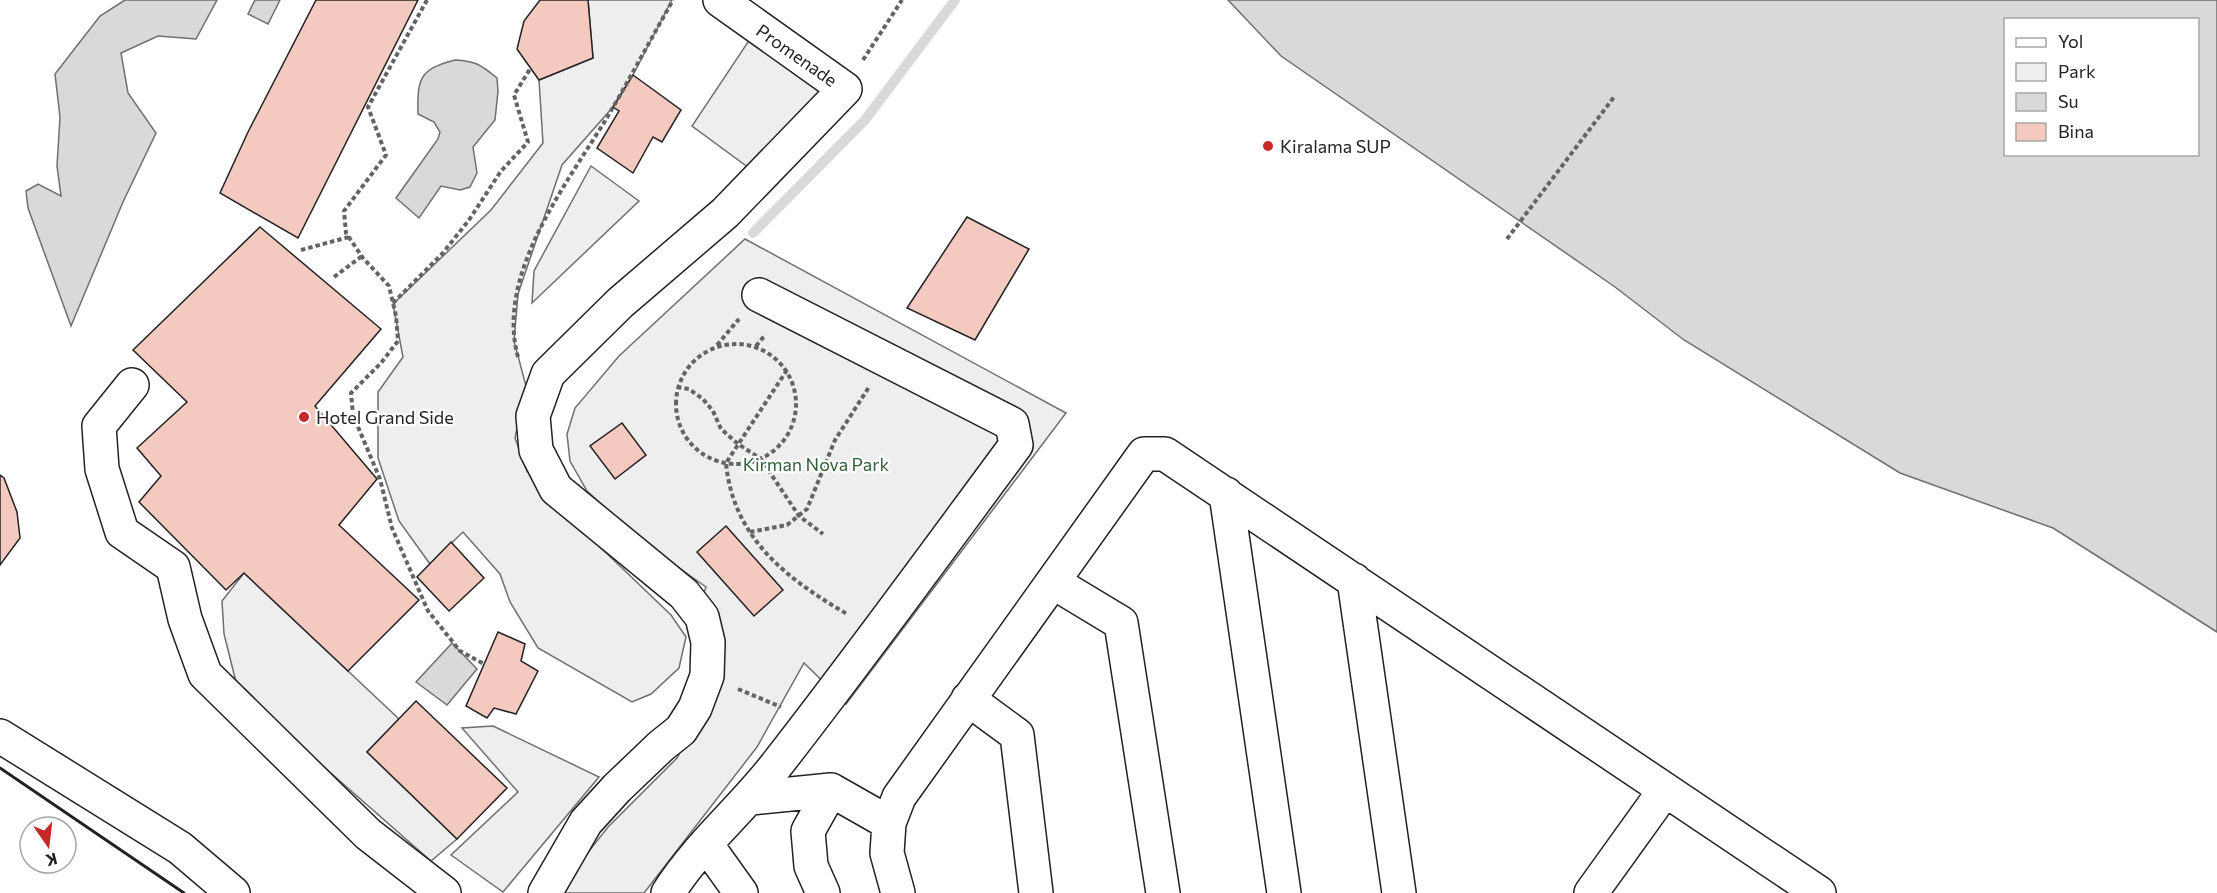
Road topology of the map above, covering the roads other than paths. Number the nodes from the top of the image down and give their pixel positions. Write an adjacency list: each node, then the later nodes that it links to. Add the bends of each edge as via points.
1 (720, 0): 16 (street, Promenade, via 845,89 725,213 620,303 548,374 533,416 536,450 556,489 684,594 702,617 708,642 707,676 695,708 681,730 616,788 586,822)
2 (759, 295): 11 (street, via 1012,424 1016,445)
3 (132, 385): 15 (street, via 99,426 102,469 122,532 173,567 185,620 205,674 368,834)
4 (1226, 494): 5 (street); 6 (street, via 1166,454 1144,454); 23 (street)
5 (1354, 580): 10 (street); 24 (street)
6 (1053, 582): 7 (street); 22 (street, via 1121,623)
7 (969, 699): 12 (street, via 899,796); 21 (street, via 1017,735)
8 (0, 736): 14 (street, via 180,848)
9 (831, 790): 11 (street); 12 (street); 19 (street, via 808,831 811,866)
10 (1665, 790): 25 (street); 26 (street)
11 (751, 798): 13 (street)
12 (889, 823): 20 (street, via 887,853)
13 (706, 844): 17 (street); 18 (street)
14 (233, 893)
15 (444, 893)
16 (545, 893)
17 (668, 893)
18 (741, 893)
19 (823, 893)
20 (898, 893)
21 (1036, 893)
22 (1163, 893)
23 (1284, 893)
24 (1399, 893)
25 (1591, 893)
26 (1819, 893)

